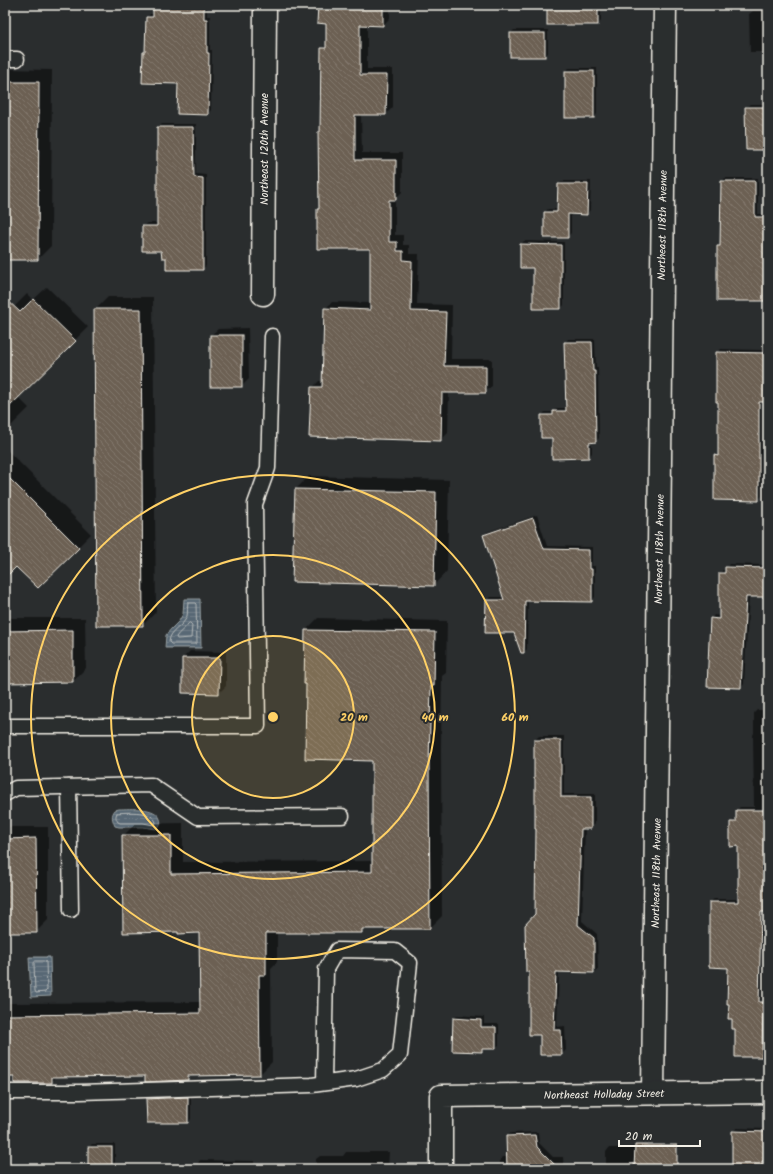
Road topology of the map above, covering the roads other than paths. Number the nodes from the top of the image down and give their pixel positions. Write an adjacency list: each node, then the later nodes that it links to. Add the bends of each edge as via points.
1 (265, 5): 3 (street, Northeast 120th Avenue)
2 (665, 5): 13 (street, Northeast 118th Avenue)
3 (263, 294)
4 (272, 336): 5 (lane, via 268,468 255,504 258,726)
5 (5, 726)
6 (69, 787): 7 (lane, via 16,788); 8 (lane, via 151,785 198,817); 9 (lane)
7 (5, 794)
8 (342, 816)
9 (71, 910)
10 (324, 1083): 10 (lane, via 326,968 337,950 396,951 410,963 400,1055 382,1070 356,1078); 11 (lane, via 304,1086)
11 (5, 1092)
12 (768, 1092): 13 (street, Northeast Holladay Street)
13 (653, 1093): 14 (street, Northeast Holladay Street, via 441,1096)
14 (441, 1169)

